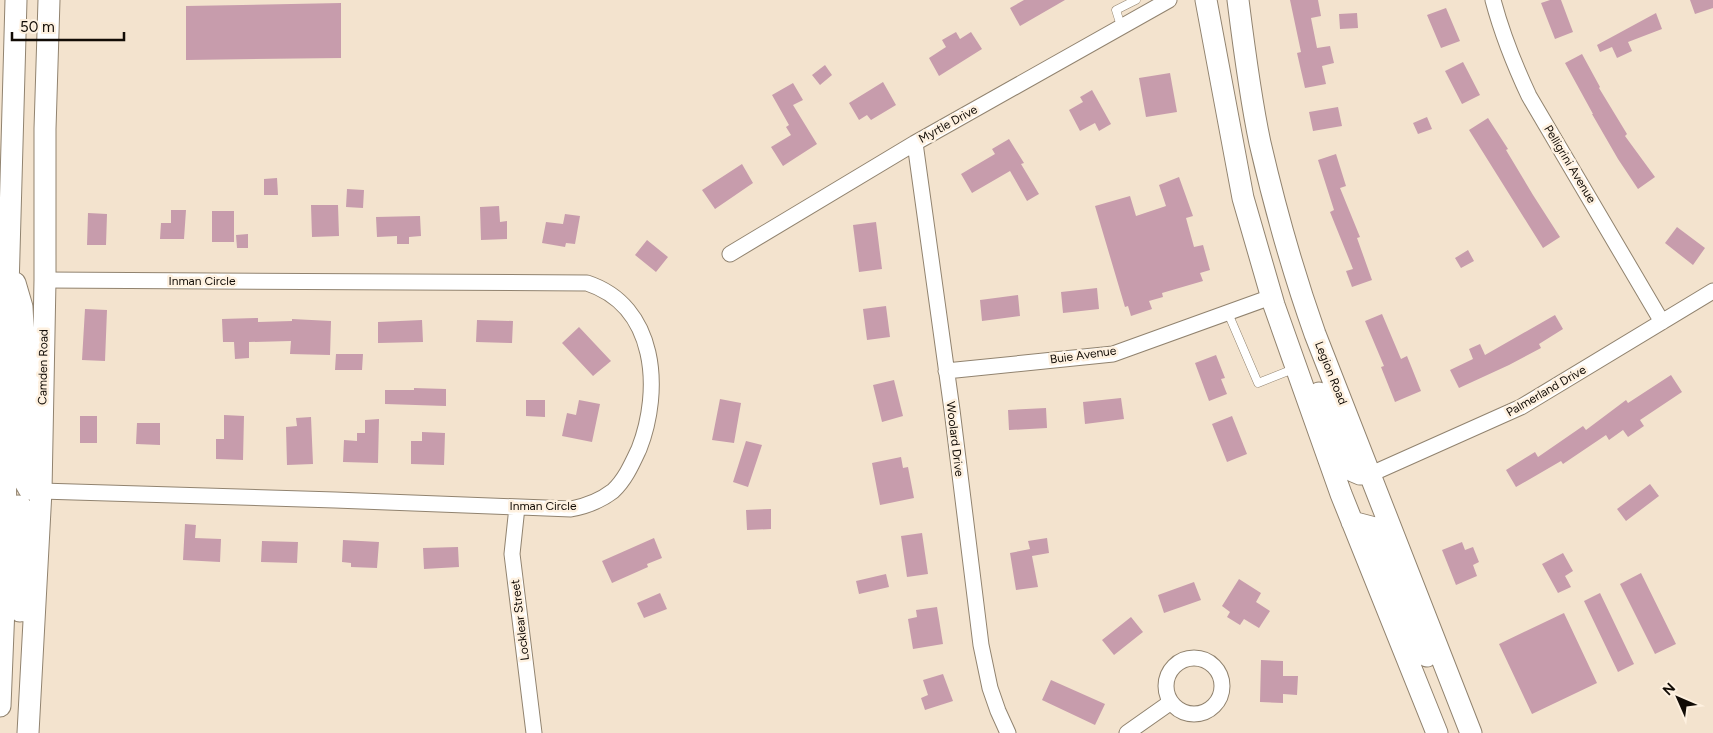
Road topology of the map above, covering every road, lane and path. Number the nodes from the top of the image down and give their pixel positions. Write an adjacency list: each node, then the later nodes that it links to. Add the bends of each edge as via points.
1 (16, 0): 11 (main road)
2 (49, 0): 15 (main road, Camden Road)
3 (1114, 0): 9 (lane)
4 (1136, 0): 9 (lane)
5 (1206, 0): 17 (main road, via 1243,198)
6 (1238, 0): 23 (main road, Legion Road, via 1260,143 1297,284)
7 (1493, 0): 19 (street, Pelligrini Avenue, via 1511,59 1529,96)
8 (1161, 2): 10 (street, Myrtle Drive)
9 (1116, 10): 10 (lane)
10 (1122, 26): 12 (street, Myrtle Drive)
11 (6, 101): 14 (main road)
12 (915, 143): 13 (street, Myrtle Drive); 22 (street, Woolard Drive)
13 (730, 254)
14 (9, 263): 24 (main road, via 22,307 24,482 29,490); 26 (main road)
15 (45, 280): 24 (main road, Camden Road); 25 (street, Inman Circle, via 587,283 600,288 630,310 648,350 651,390 644,437 625,477 603,498 571,509)
16 (1713, 291): 19 (street, Palmerland Drive)
17 (1271, 297): 18 (street, Buie Avenue); 20 (main road)
18 (1228, 313): 21 (lane, via 1258,383); 22 (street, Buie Avenue, via 1113,354)
19 (1662, 322): 23 (street, Palmerland Drive, via 1521,407)
20 (1288, 346): 21 (main road); 23 (main road, via 1305,361 1353,471)
21 (1296, 368): 27 (main road)
22 (946, 371): 33 (street, Woolard Drive, via 984,665)
23 (1371, 474): 37 (main road, Legion Road)
24 (41, 491): 25 (street, Inman Circle); 31 (main road, Camden Road)
25 (517, 507): 32 (street, Locklear Street, via 512,554)
26 (6, 508): 28 (main road); 31 (main road, via 22,508 20,660)
27 (1352, 522): 35 (main road); 36 (main road, via 1371,528 1377,539)
28 (3, 558): 30 (main road)
29 (1172, 702): 34 (street)
30 (0, 706)
31 (28, 731)
32 (534, 733)
33 (1008, 733)
34 (1127, 733)
35 (1437, 733)
36 (1457, 733)
37 (1472, 733)

